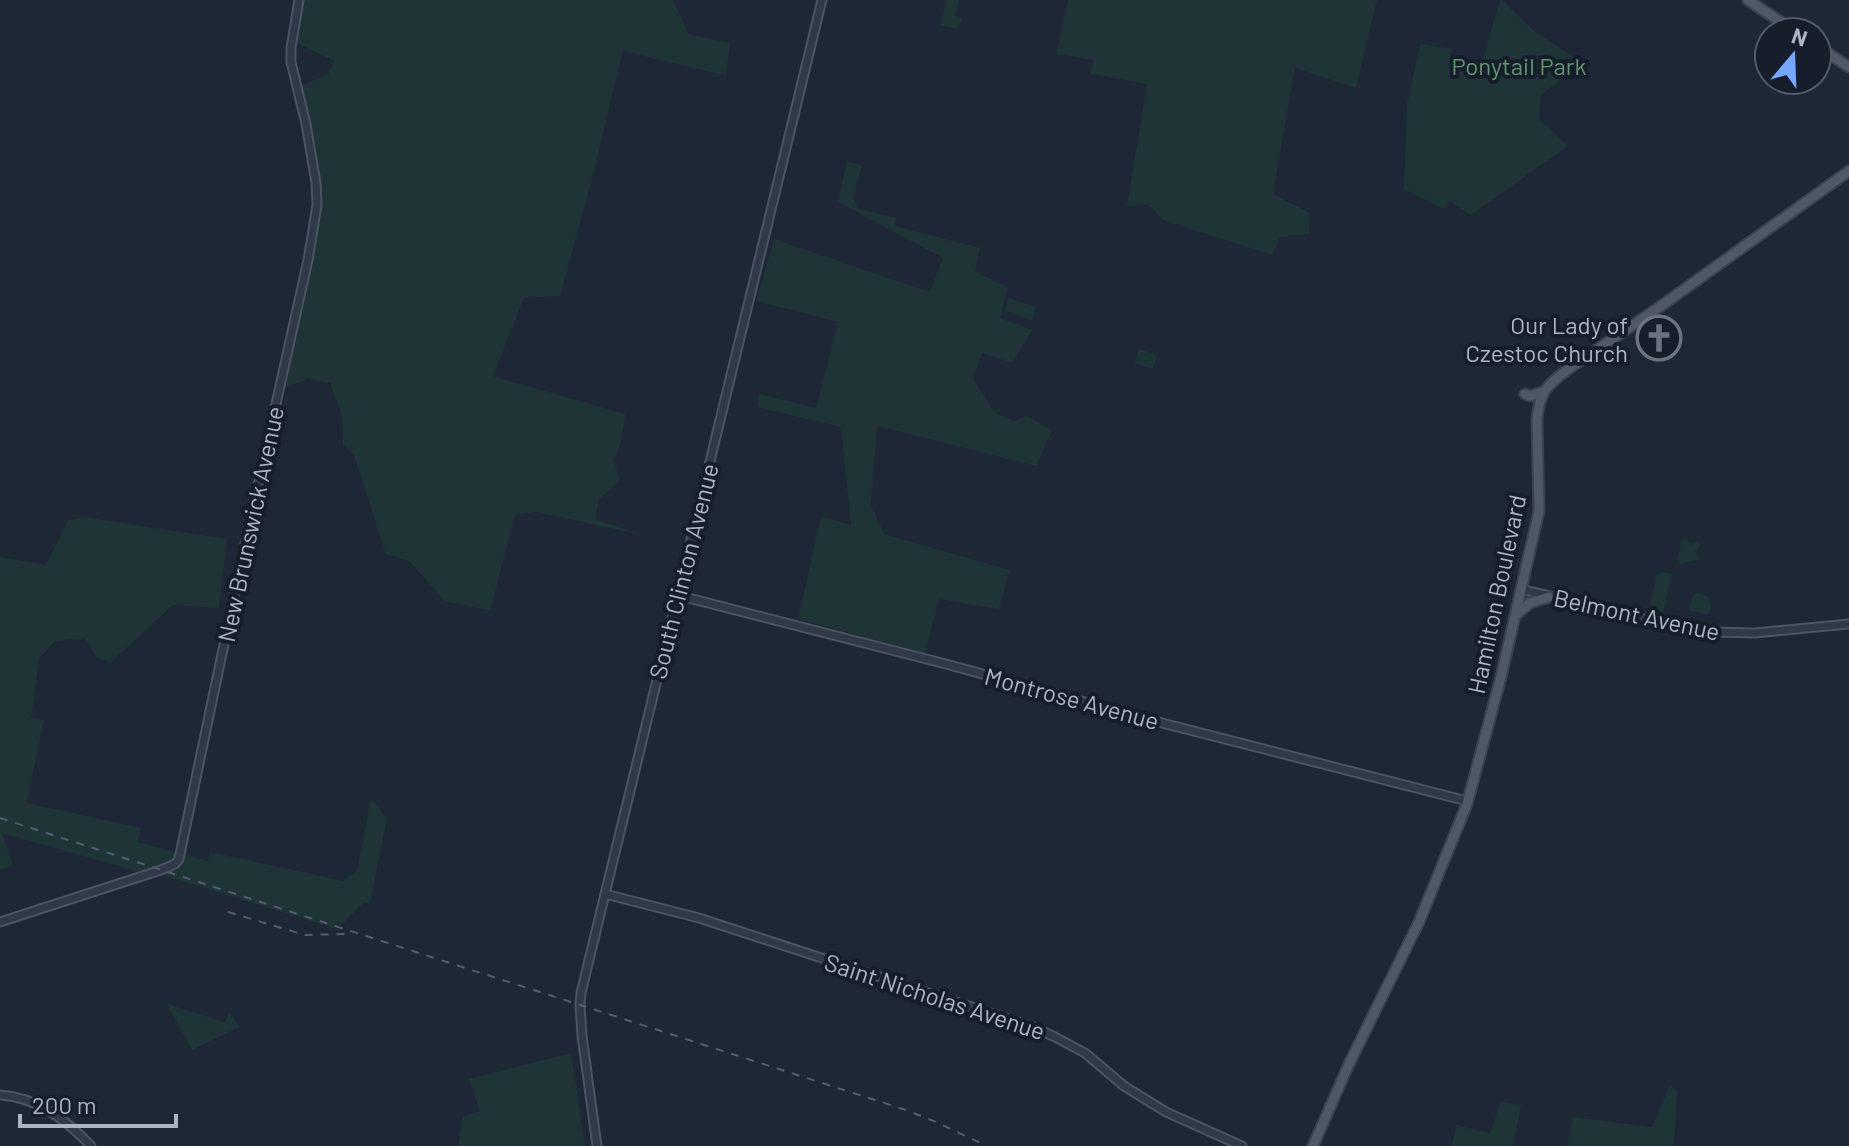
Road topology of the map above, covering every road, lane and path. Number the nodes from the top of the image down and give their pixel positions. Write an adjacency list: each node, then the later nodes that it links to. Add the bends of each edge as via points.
1 (299, 0): 15 (street, New Brunswick Avenue, via 291,62 317,205 179,858 161,870)
2 (822, 0): 9 (street, South Clinton Avenue)
3 (1748, 0): 4 (main road)
4 (1772, 16)
5 (1849, 171): 6 (main road)
6 (1543, 392): 7 (main road); 8 (main road, Hamilton Boulevard, via 1537,420 1539,511)
7 (1525, 394)
8 (1521, 589): 10 (street, Belmont Avenue); 11 (main road, Hamilton Boulevard)
9 (677, 595): 13 (street, Montrose Avenue); 14 (street, South Clinton Avenue)
10 (1549, 597): 11 (main road, via 1530,603); 12 (street, Belmont Avenue, via 1712,632)
11 (1515, 616): 13 (main road, Hamilton Boulevard)
12 (1849, 624)
13 (1467, 801): 20 (main road, Hamilton Boulevard, via 1419,922)
14 (605, 894): 18 (street, South Clinton Avenue, via 580,1005); 19 (street, Saint Nicholas Avenue, via 699,918 1033,1027 1085,1053 1166,1112)
15 (0, 922)
16 (0, 1095): 17 (street, via 49,1110)
17 (91, 1146)
18 (597, 1146)
19 (1242, 1146)
20 (1313, 1146)

